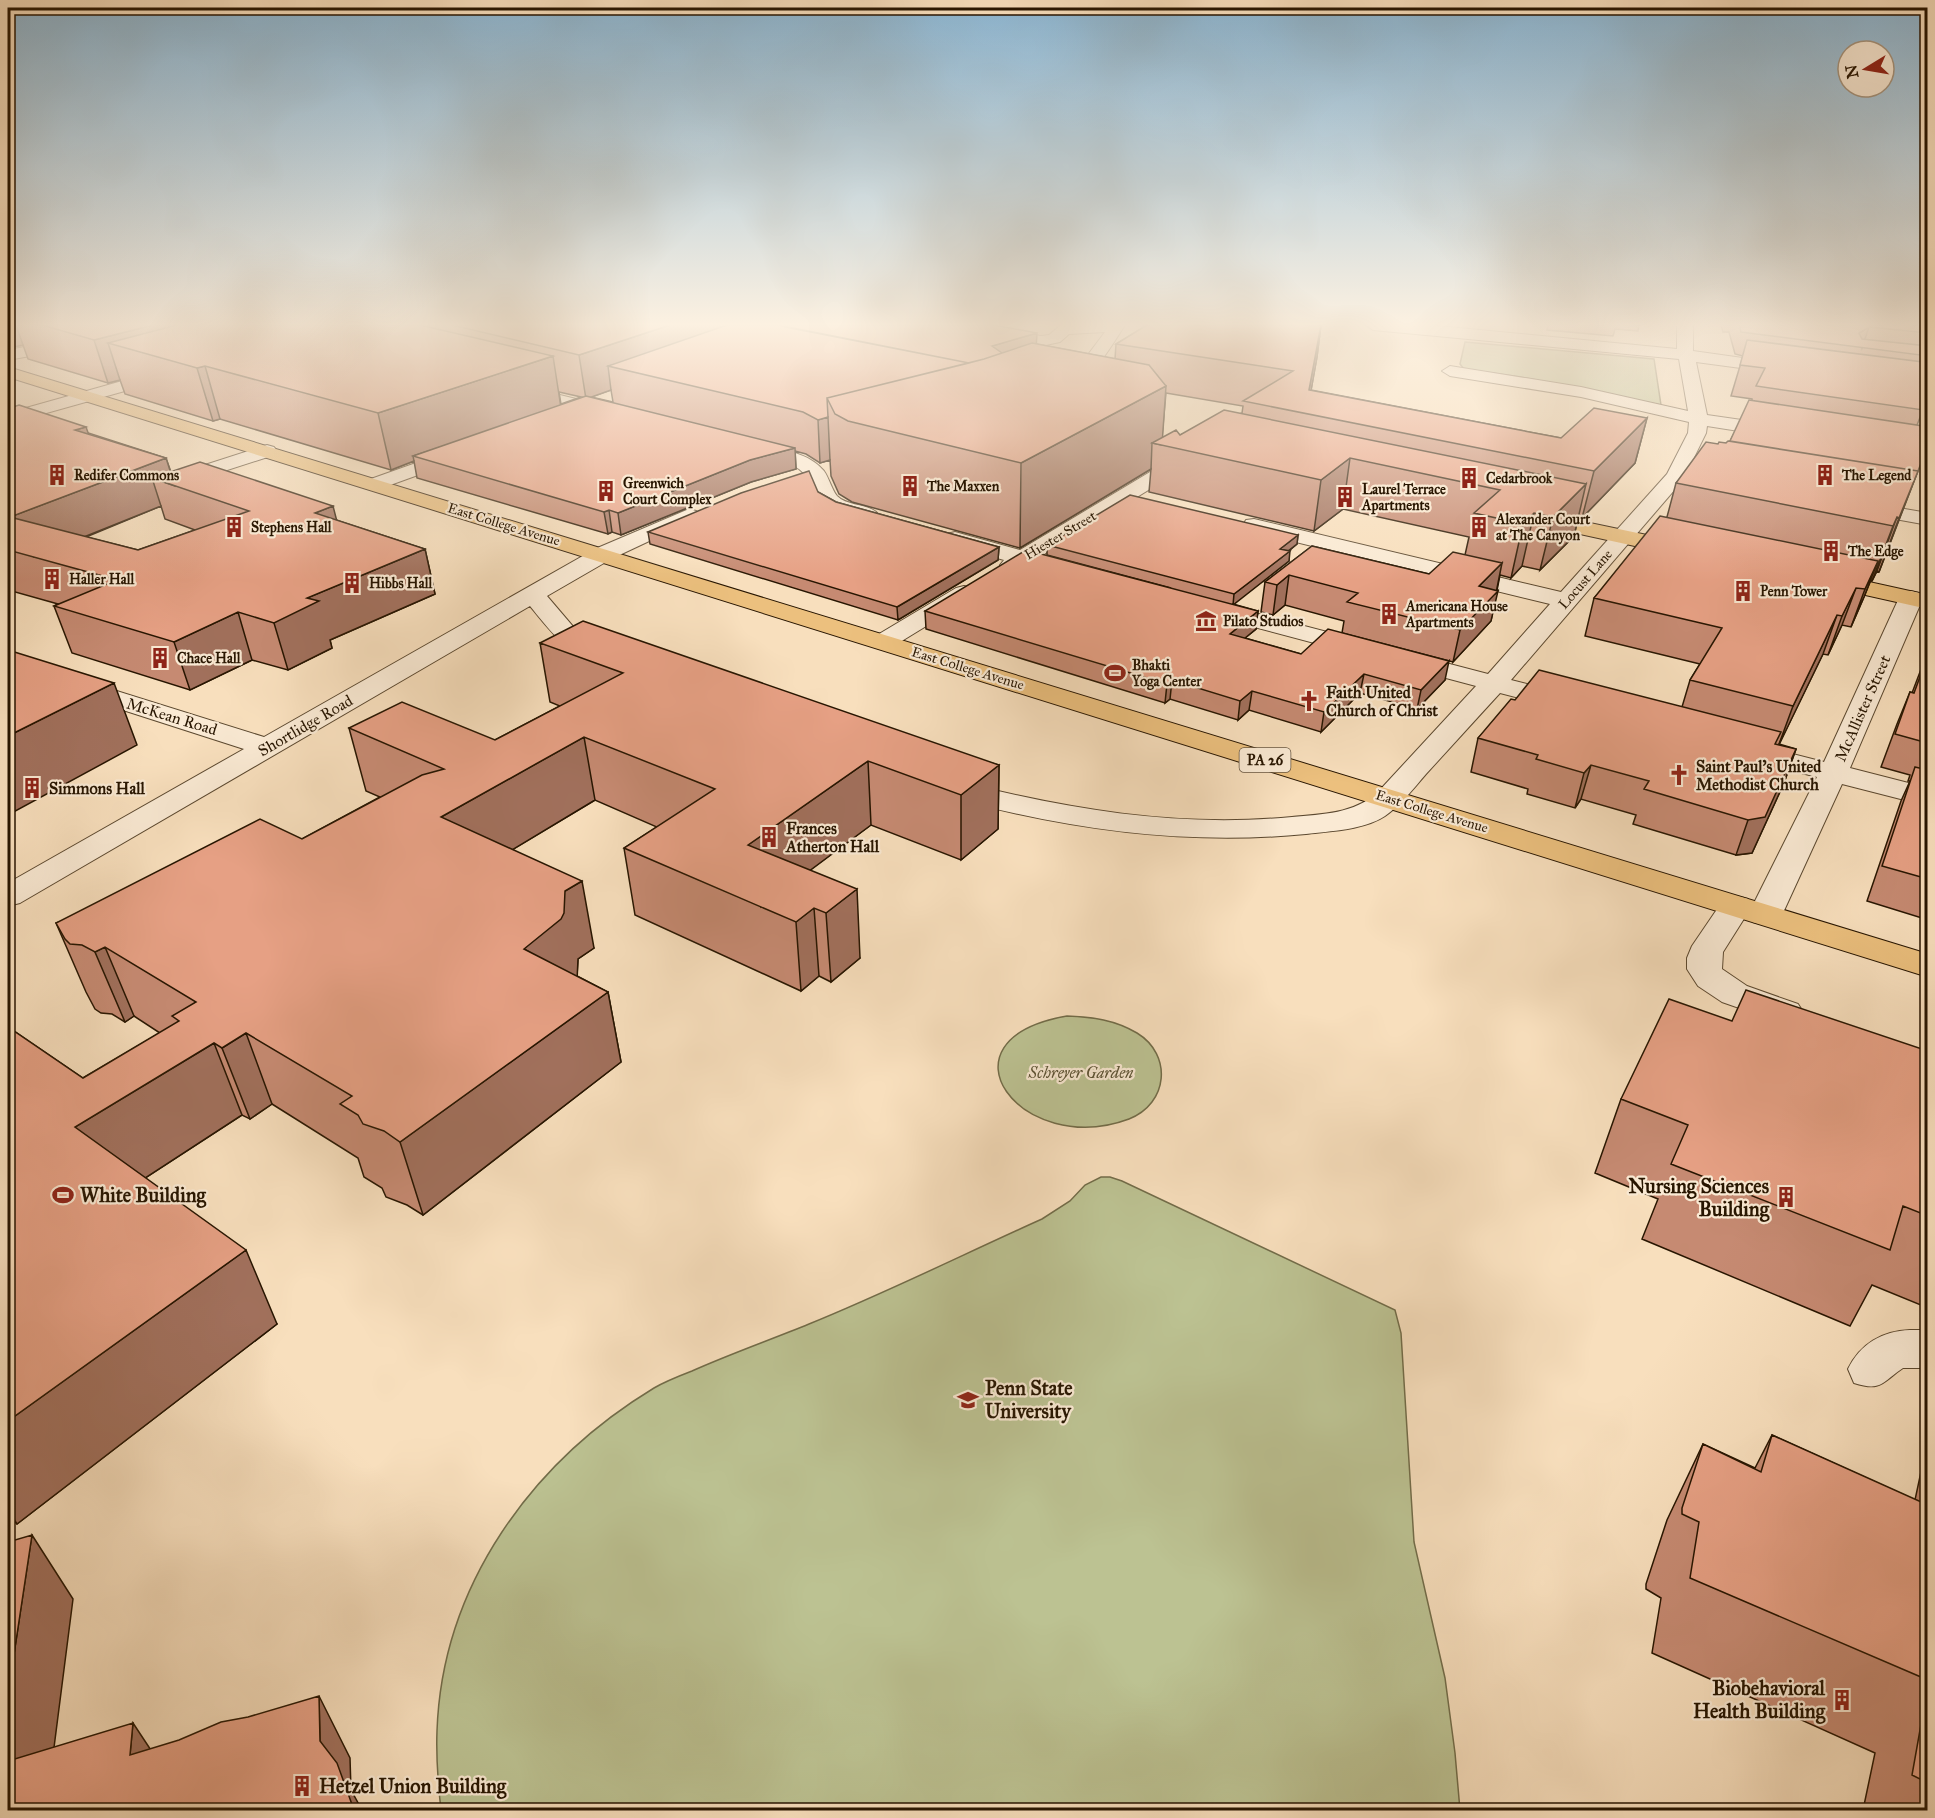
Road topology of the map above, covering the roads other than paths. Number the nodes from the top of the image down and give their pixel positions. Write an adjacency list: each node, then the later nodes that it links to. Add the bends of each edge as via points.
1 (37, 410): 7 (street)
2 (132, 410): 16 (main road, East College Avenue / PA 26)
3 (579, 410): 9 (street)
4 (598, 410): 8 (street)
5 (1659, 410): 10 (street)
6 (1697, 410): 10 (street, Locust Lane)
7 (12, 417)
8 (628, 418)
9 (555, 419)
10 (1699, 419): 11 (street); 30 (street, Locust Lane, via 1686,478)
11 (1803, 435)
12 (1178, 441): 15 (main road)
13 (735, 445): 17 (street)
14 (480, 446): 20 (street)
15 (1205, 447): 21 (street, Hiester Street)
16 (267, 451): 18 (street); 20 (main road, East College Avenue / PA 26)
17 (823, 469): 19 (street); 27 (street, via 828,499)
18 (187, 477)
19 (793, 478)
20 (375, 484): 32 (main road, East College Avenue / PA 26)
21 (1126, 495): 22 (street); 33 (street, Hiester Street)
22 (1155, 502)
23 (1835, 503): 26 (street)
24 (704, 509): 32 (street, Shortlidge Road)
25 (1520, 514): 30 (main road)
26 (1928, 519)
27 (885, 520)
28 (1237, 521): 38 (street, via 1322,550)
29 (938, 534): 33 (street)
30 (1622, 536): 31 (main road); 38 (street, Locust Lane)
31 (1702, 553)
32 (603, 554): 36 (street, Shortlidge Road); 40 (main road, East College Avenue / PA 26)
33 (1022, 558): 34 (street); 40 (street, Hiester Street)
34 (1084, 575)
35 (1807, 576): 37 (main road)
36 (533, 595): 42 (street, via 567,635); 46 (street, Shortlidge Road)
37 (1919, 600): 47 (street, McAllister Street)
38 (1567, 601): 43 (street, Locust Lane)
39 (1194, 604): 43 (street, via 1247,608)
40 (883, 642): 50 (main road, East College Avenue / PA 26)
41 (8, 665): 46 (street, McKean Road)
42 (624, 669)
43 (1495, 682): 44 (street); 50 (street, Locust Lane)
44 (1585, 706)
45 (1722, 743): 47 (street)
46 (267, 747): 51 (street, Shortlidge Road)
47 (1833, 773): 49 (street); 52 (street, McAllister Street)
48 (929, 782): 50 (street, Locust Lane, via 1047,812 1167,828 1275,828 1342,820 1373,810)
49 (1928, 797)
50 (1388, 798): 52 (main road, East College Avenue / PA 26)
51 (8, 896)
52 (1751, 911): 53 (main road, East College Avenue / PA 26); 54 (street, McAllister Street, via 1704,957 1704,967 1712,980 1732,993)
53 (1928, 966)
54 (1819, 1024)
55 (1928, 1349): 56 (street, via 1902,1348 1883,1355)
56 (1871, 1369)

